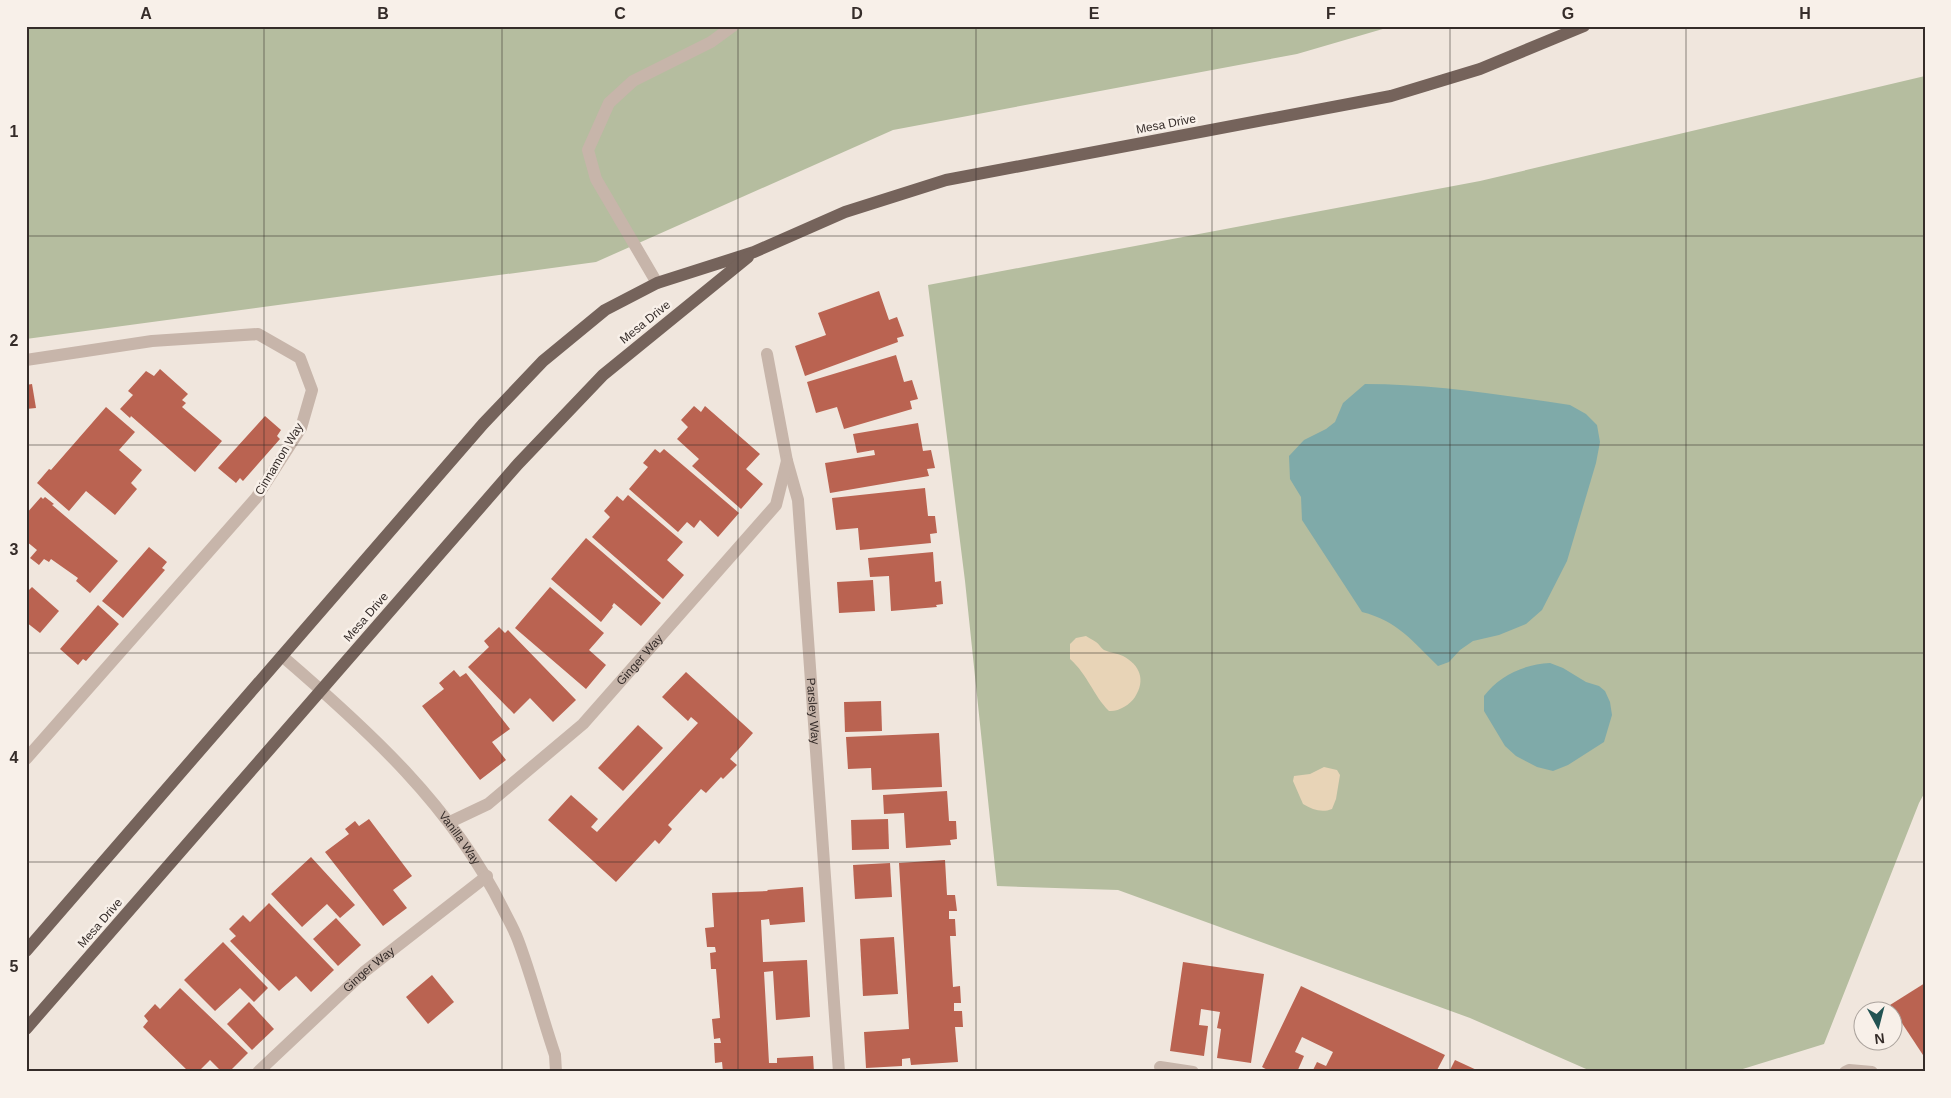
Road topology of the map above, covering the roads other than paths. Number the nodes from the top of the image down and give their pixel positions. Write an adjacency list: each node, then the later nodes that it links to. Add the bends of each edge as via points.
1 (733, 26): 4 (street, via 711,42 633,81 609,102 588,150 596,179)
2 (1584, 26): 3 (main road, Mesa Drive, via 1480,69 1392,96 946,180 844,212)
3 (754, 252): 4 (main road, Mesa Drive); 9 (main road, Mesa Drive, via 603,375 518,464)
4 (657, 283): 8 (main road, Mesa Drive, via 605,310 543,361 483,424)
5 (767, 354): 7 (street, Parsley Way)
6 (26, 360): 10 (street, Cinnamon Way, via 152,341 258,334 300,358 312,390 300,428 256,498)
7 (786, 461): 11 (street, Ginger Way, via 776,505 583,724 488,804); 18 (street, Parsley Way, via 798,500)
8 (282, 656): 9 (street, Vanilla Way); 13 (main road, Mesa Drive)
9 (320, 689): 11 (street, Vanilla Way, via 416,782); 14 (main road, Mesa Drive)
10 (26, 759)
11 (450, 822): 12 (street, Vanilla Way)
12 (487, 876): 16 (street, Ginger Way, via 364,972); 17 (street, Vanilla Way, via 518,939 555,1056)
13 (26, 951)
14 (26, 1030)
15 (1160, 1067): 19 (street)
16 (258, 1072)
17 (556, 1072)
18 (839, 1072)
19 (1193, 1072)
20 (1845, 1072): 21 (street)
21 (1872, 1072)

